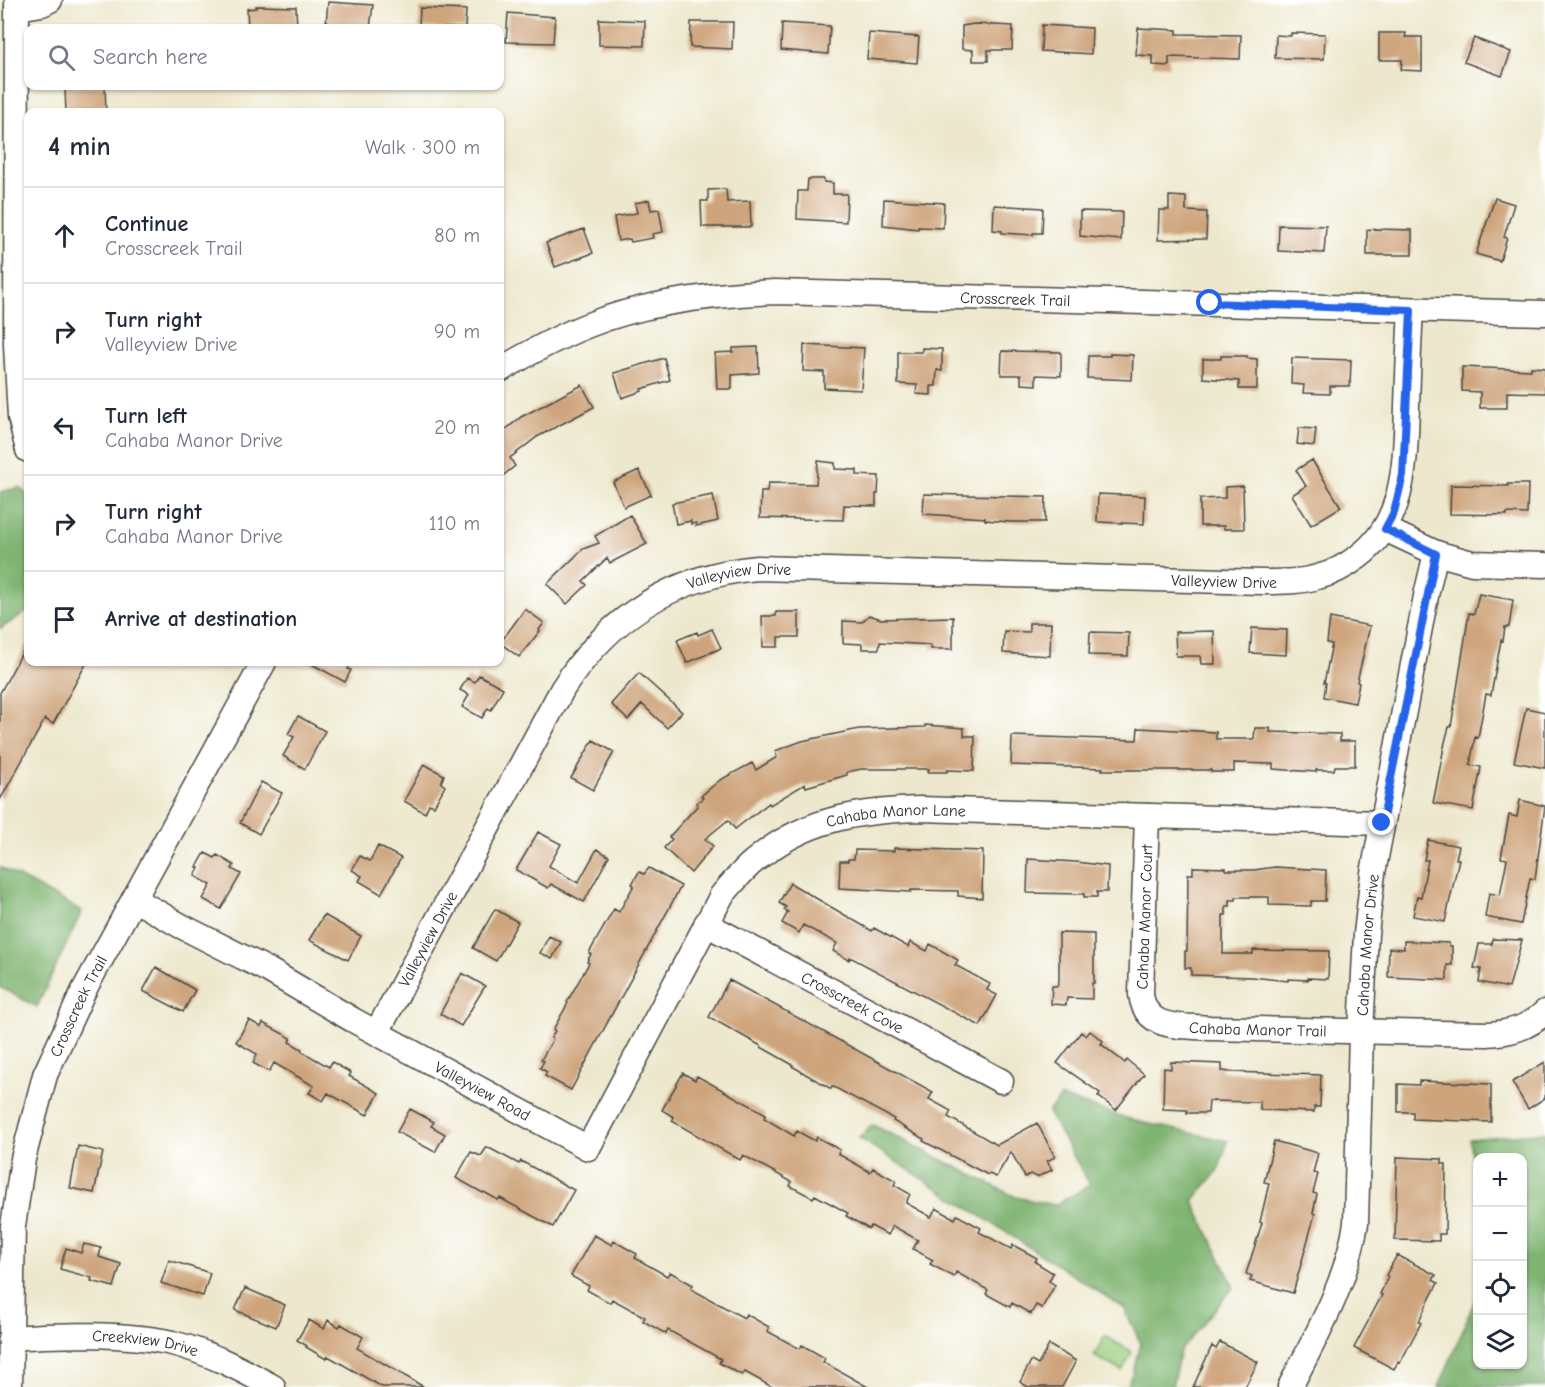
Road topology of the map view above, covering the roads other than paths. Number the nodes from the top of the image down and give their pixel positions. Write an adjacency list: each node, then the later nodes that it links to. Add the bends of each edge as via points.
1 (50, 0): 2 (street, via 42,4)
2 (17, 4): 6 (street, via 16,345)
3 (1411, 310): 4 (street, Crosscreek Trail); 5 (street, Crosscreek Trail, via 738,293 658,305 608,319); 7 (street, Valleyview Drive, via 1403,475 1394,512)
4 (1545, 313)
5 (504, 368)
6 (24, 434)
7 (1385, 529): 8 (street); 18 (street, Valleyview Drive, via 1366,551 1346,565 1298,581 779,567 729,570 664,592 617,625 569,678)
8 (1436, 554): 9 (street, via 1472,563); 12 (street, Cahaba Manor Drive)
9 (1545, 565)
10 (262, 666): 13 (street, Crosscreek Trail)
11 (1147, 816): 12 (street, Cahaba Manor Lane); 14 (street, Cahaba Manor Lane, via 920,809 848,815 817,823 752,862 722,895); 16 (street, Cahaba Manor Court, via 1141,994 1142,1007)
12 (1382, 823): 17 (street, Cahaba Manor Drive, via 1366,934)
13 (134, 899): 18 (street); 21 (street, Crosscreek Trail, via 84,990 45,1075 36,1105 13,1227)
14 (706, 924): 19 (street, Crosscreek Cove); 20 (street, Cahaba Manor Lane)
15 (1545, 1012): 17 (street, Cahaba Manor Trail, via 1527,1026 1502,1033)
16 (1148, 1015): 17 (street, Cahaba Manor Trail, via 1161,1023 1210,1028)
17 (1361, 1031): 24 (street, Cahaba Manor Drive, via 1352,1250 1327,1314)
18 (377, 1032): 20 (street, Valleyview Road)
19 (1001, 1081)
20 (588, 1148)
21 (10, 1338): 22 (street, Crosscreek Trail); 23 (street, Creekview Drive, via 108,1337 170,1343 219,1359)
22 (10, 1387)
23 (273, 1387)
24 (1290, 1387)

